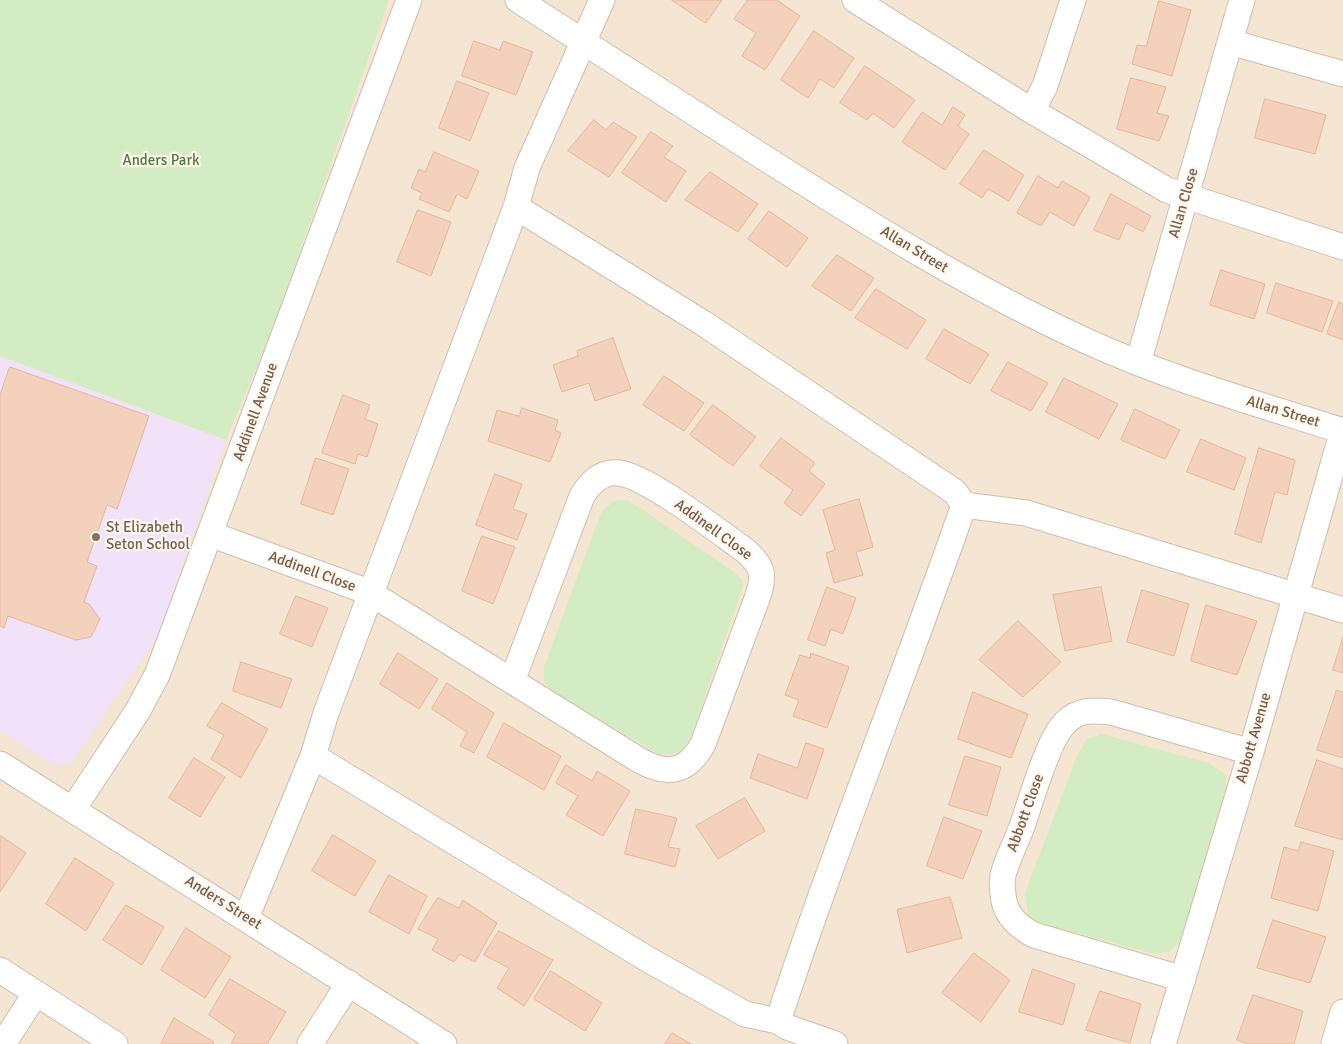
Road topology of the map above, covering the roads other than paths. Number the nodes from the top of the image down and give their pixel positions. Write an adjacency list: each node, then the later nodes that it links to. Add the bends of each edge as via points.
1 (409, 0): 17 (street, Addinell Avenue)
2 (518, 0): 7 (street, Allan Street)
3 (602, 0): 7 (street)
4 (855, 0): 10 (street)
5 (1073, 0): 10 (street, via 1045,86)
6 (1242, 0): 8 (street, Allan Close)
7 (582, 41): 12 (street, via 527,168); 14 (street, Allan Street, via 846,210 982,290)
8 (1230, 42): 9 (street); 11 (street, Allan Close)
9 (1343, 74)
10 (1032, 111): 11 (street, via 1167,190)
11 (1186, 197): 13 (street); 14 (street, Allan Close)
12 (516, 207): 16 (street, via 712,328 955,492); 18 (street)
13 (1343, 247)
14 (1138, 363): 15 (street, Allan Street, via 1200,386)
15 (1343, 430): 19 (street, Abbott Avenue)
16 (964, 505): 19 (street, via 1026,513); 32 (street, via 812,918)
17 (210, 534): 18 (street, Addinell Close); 25 (street, Addinell Avenue, via 157,675 137,712)
18 (371, 594): 21 (street, Addinell Close); 23 (street)
19 (1294, 596): 20 (street); 22 (street, Abbott Avenue)
20 (1343, 610)
21 (512, 681): 21 (street, Addinell Close, via 650,766 670,771 678,769 696,756 703,744 759,593 762,571 746,551 642,481 617,472 598,478 588,485 582,496)
22 (1251, 752): 28 (street, Abbott Avenue); 28 (street, Abbott Close, via 1111,712 1084,711 1062,727 1052,743 1004,875 1004,905 1022,929)
23 (313, 756): 26 (street); 32 (street, via 649,960 745,1014)
24 (0, 764): 25 (street, Anders Street)
25 (73, 809): 26 (street, Anders Street)
26 (246, 918): 29 (street, Anders Street)
27 (0, 970): 30 (street)
28 (1183, 979): 38 (street, Abbott Avenue)
29 (349, 983): 35 (street); 36 (street, Anders Street)
30 (36, 993): 33 (street); 34 (street)
31 (1343, 1012): 39 (street)
32 (778, 1020): 37 (street, via 787,1027)
33 (3, 1044)
34 (116, 1044)
35 (310, 1044)
36 (444, 1044)
37 (835, 1044)
38 (1163, 1044)
39 (1334, 1044)

